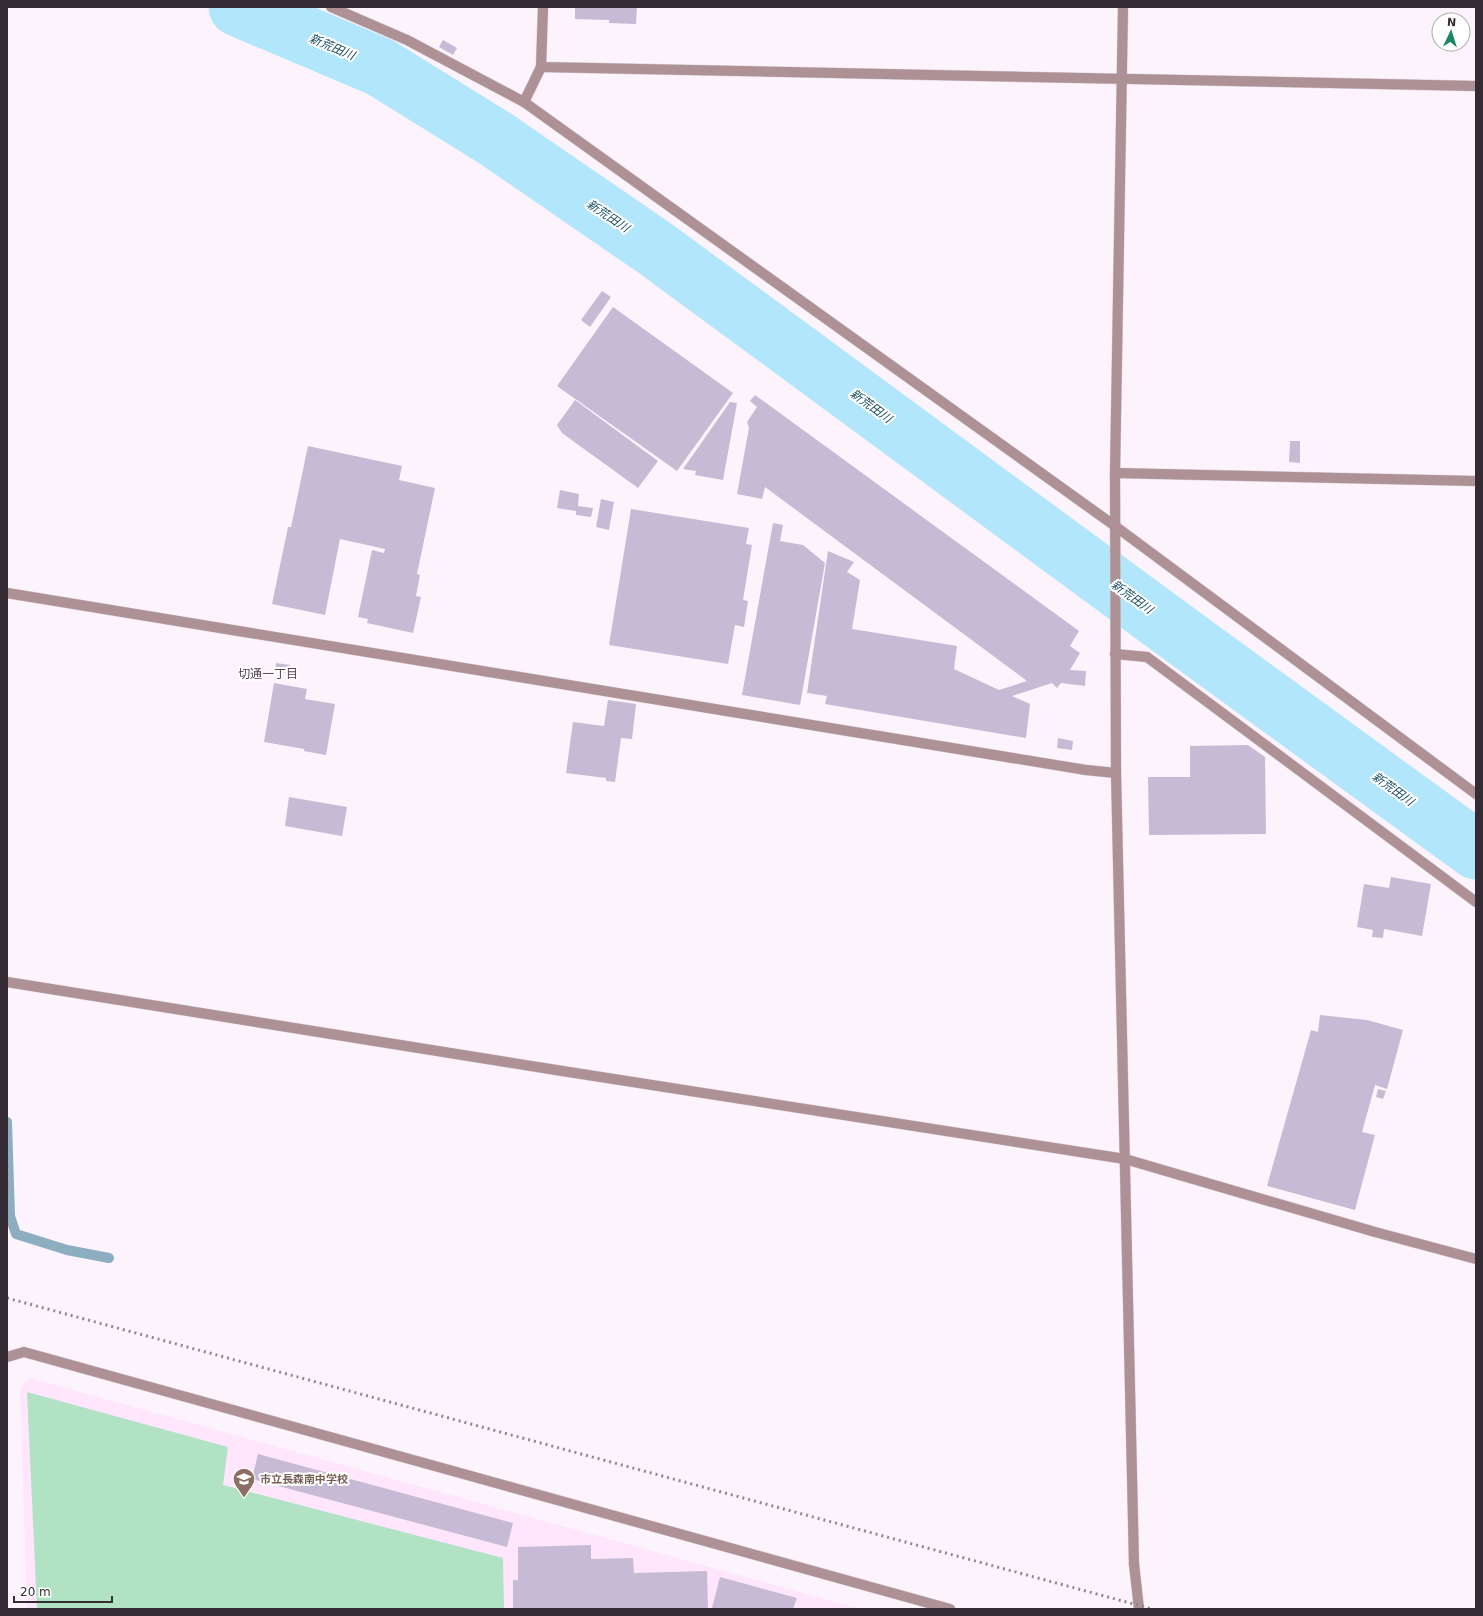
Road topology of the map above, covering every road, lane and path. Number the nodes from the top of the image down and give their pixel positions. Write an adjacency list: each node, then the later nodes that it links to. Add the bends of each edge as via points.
1 (331, 7): 7 (street, via 407,40)
2 (542, 7): 4 (street)
3 (1122, 7): 5 (street)
4 (541, 67): 5 (street); 7 (street)
5 (1121, 79): 6 (street); 8 (street)
6 (1476, 86)
7 (524, 102): 10 (street)
8 (1115, 473): 9 (street); 10 (street)
9 (1476, 481)
10 (1115, 526): 12 (street); 14 (street)
11 (7, 593): 13 (street)
12 (1115, 654): 13 (street); 15 (street, via 1147,657)
13 (1116, 773): 17 (street)
14 (1476, 794)
15 (1476, 902)
16 (7, 982): 17 (street)
17 (1125, 1159): 18 (street); 21 (street, via 1134,1564)
18 (1476, 1259)
19 (7, 1357): 20 (street, via 24,1352)
20 (950, 1609)
21 (1139, 1609)

